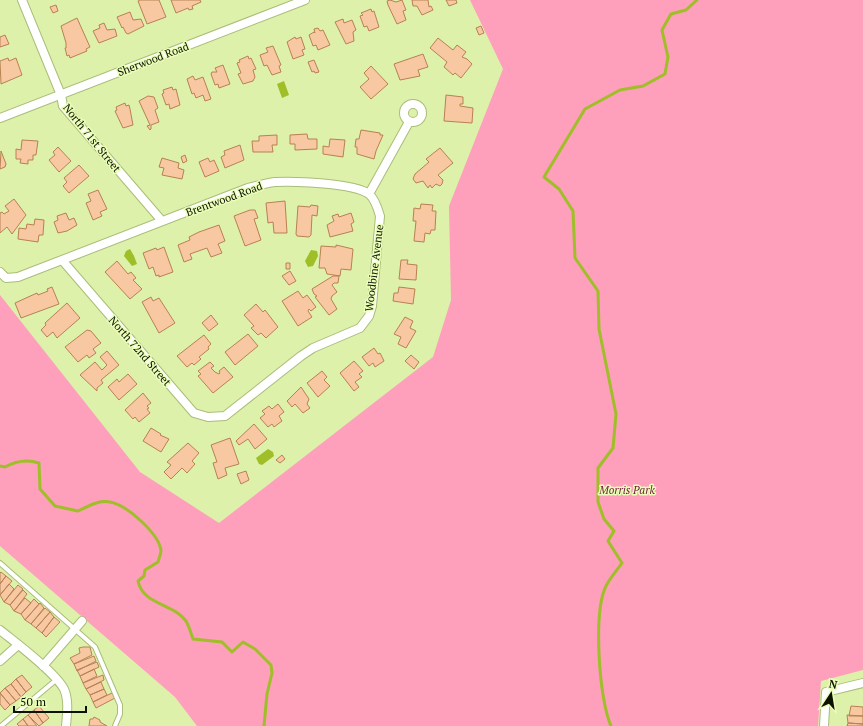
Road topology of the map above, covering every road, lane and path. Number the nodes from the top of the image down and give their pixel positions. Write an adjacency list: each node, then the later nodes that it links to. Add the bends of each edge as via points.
1 (22, 0): 3 (street, North 71st Street)
2 (305, 0): 3 (street, Sherwood Road)
3 (61, 95): 4 (street, Sherwood Road); 7 (street, North 71st Street, via 63,106)
4 (0, 118)
5 (409, 122): 6 (street)
6 (369, 194): 7 (street, Brentwood Road, via 356,188 273,182 248,188); 10 (street, Woodbine Avenue, via 376,203 380,216 369,316 360,328 313,348 301,356)
7 (162, 221): 8 (street, Brentwood Road)
8 (62, 260): 9 (street, Brentwood Road, via 18,277); 10 (street, North 72nd Street, via 194,413 208,417 225,416)
9 (3, 274)
10 (230, 413)
11 (0, 563): 14 (lane)
12 (82, 621): 14 (street)
13 (0, 630): 15 (street)
14 (76, 630): 17 (street); 22 (lane, via 95,647 118,697 120,714)
15 (18, 645): 16 (street); 17 (street)
16 (0, 660)
17 (43, 666): 18 (street)
18 (56, 680): 20 (lane); 21 (street, via 63,689 67,703)
19 (863, 683): 23 (street, via 826,692)
20 (1, 726)
21 (66, 726)
22 (115, 726)
23 (824, 726)

